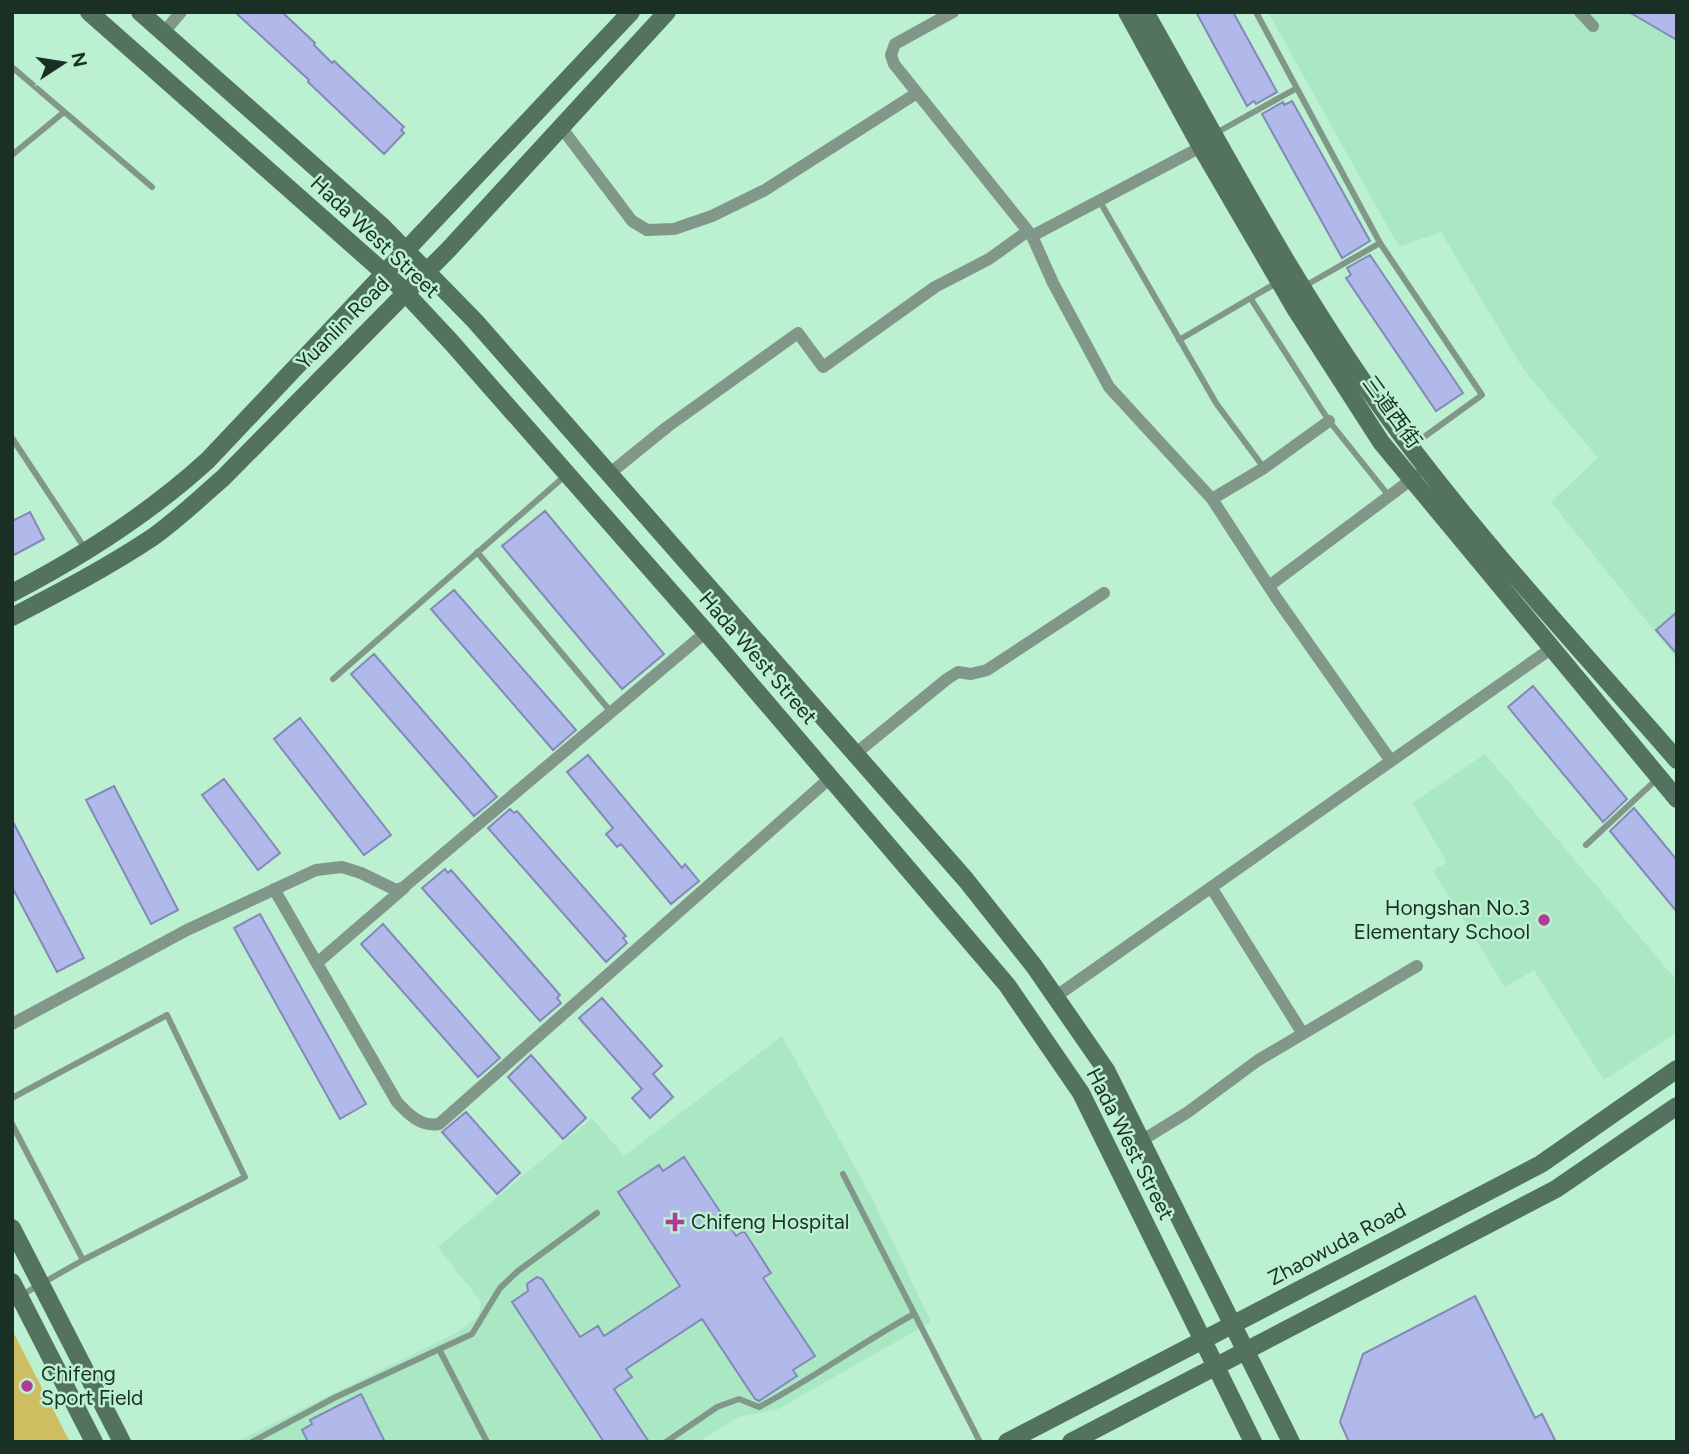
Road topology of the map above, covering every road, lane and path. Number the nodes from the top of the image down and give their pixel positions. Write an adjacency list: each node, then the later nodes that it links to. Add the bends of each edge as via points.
1 (89, 12): 27 (main road, Hada West Street)
2 (140, 12): 12 (main road, Hada West Street)
3 (181, 12): 12 (street)
4 (631, 12): 25 (main road, Yuanlin Road)
5 (667, 12): 17 (main road, Yuanlin Road)
6 (953, 12): 15 (street, via 895,44 894,64)
7 (1127, 12): 19 (main road, 三道西街)
8 (1145, 12): 18 (main road)
9 (1256, 12): 14 (lane)
10 (1580, 12): 11 (street)
11 (1593, 26)
12 (164, 32): 25 (main road, Hada West Street)
13 (12, 67): 16 (lane)
14 (1297, 88): 18 (lane); 24 (lane)
15 (917, 93): 17 (street, via 765,190 674,229 647,230 632,221); 23 (street)
16 (64, 112): 20 (lane); 21 (lane)
17 (561, 127): 26 (main road, Yuanlin Road)
18 (1215, 134): 29 (main road)
19 (1202, 147): 22 (street); 28 (main road, 三道西街)
20 (12, 156)
21 (152, 187)
22 (1099, 200): 23 (street); 32 (lane)
23 (1030, 234): 39 (street, via 935,286 823,367 797,333); 41 (street, via 1109,387)
24 (1380, 243): 29 (lane); 35 (lane, via 1482,395)
25 (406, 249): 26 (main road, Hada West Street); 27 (main road, Yuanlin Road)
26 (427, 271): 30 (main road, Yuanlin Road); 39 (main road, Hada West Street)
27 (384, 272): 30 (main road, Hada West Street); 42 (main road, Yuanlin Road, via 208,460 172,493)
28 (1280, 281): 31 (lane); 37 (main road, 三道西街, via 1381,442)
29 (1302, 288): 35 (main road)
30 (405, 293): 38 (main road, Hada West Street); 47 (main road, Yuanlin Road, via 185,512 114,561)
31 (1251, 299): 32 (lane); 33 (lane)
32 (1179, 340): 36 (lane)
33 (1329, 421): 36 (street); 40 (lane)
34 (12, 438): 42 (lane)
35 (1410, 446): 37 (main road)
36 (1264, 468): 41 (street)
37 (1420, 473): 40 (street); 49 (main road, 三道西街); 53 (main road, via 1461,511)
38 (567, 474): 43 (lane); 48 (main road, Hada West Street)
39 (609, 474): 52 (main road, Hada West Street)
40 (1389, 496): 44 (street)
41 (1212, 499): 44 (street)
42 (87, 551): 45 (main road, Yuanlin Road)
43 (477, 552): 50 (lane); 51 (lane)
44 (1269, 586): 54 (street)
45 (12, 593)
46 (1104, 593): 52 (street, via 987,670 958,672 947,679)
47 (12, 617)
48 (706, 632): 51 (street); 55 (main road, Hada West Street)
49 (1552, 648): 54 (street); 56 (main road, 三道西街)
50 (333, 679)
51 (611, 712): 59 (street)
52 (855, 754): 64 (main road, Hada West Street, via 966,880)
53 (1677, 760)
54 (1391, 761): 60 (street)
55 (830, 778): 62 (street, via 439,1124 419,1121 397,1102); 80 (main road, Hada West Street, via 1007,985 1081,1093)
56 (1659, 778): 57 (main road, 三道西街); 58 (lane)
57 (1677, 799)
58 (1586, 845)
59 (404, 887): 61 (street, via 396,890 342,867 316,870); 62 (street)
60 (1211, 887): 64 (street); 66 (street)
61 (274, 889): 62 (street); 65 (street)
62 (317, 963)
63 (1417, 966): 66 (street)
64 (1055, 997): 71 (main road, Hada West Street, via 1105,1070)
65 (12, 1024)
66 (1303, 1034): 71 (street)
67 (1677, 1069): 79 (main road, Zhaowuda Road, via 1541,1164)
68 (12, 1098): 75 (lane, via 167,1015 245,1177)
69 (1677, 1106): 82 (main road, via 1556,1189)
70 (12, 1124): 75 (lane)
71 (1141, 1141): 79 (main road, Hada West Street)
72 (843, 1174): 78 (lane)
73 (597, 1213): 81 (lane, via 518,1270 499,1288 472,1334)
74 (12, 1228): 76 (main road)
75 (83, 1260): 76 (lane)
76 (42, 1285): 77 (lane); 85 (main road)
77 (15, 1293): 84 (main road)
78 (914, 1314): 88 (lane, via 759,1407 739,1399 717,1407); 89 (lane)
79 (1232, 1324): 80 (main road, Zhaowuda Road); 82 (main road, Hada West Street)
80 (1202, 1340): 83 (main road, Hada West Street); 90 (main road, Zhaowuda Road)
81 (440, 1351): 86 (lane, via 334,1398); 87 (lane)
82 (1245, 1351): 83 (main road); 93 (main road, Hada West Street)
83 (1215, 1367): 91 (main road); 92 (main road, Hada West Street)
84 (94, 1442)
85 (122, 1442)
86 (252, 1442)
87 (487, 1442)
88 (666, 1442)
89 (980, 1442)
90 (1007, 1442)
91 (1071, 1442)
92 (1253, 1442)
93 (1291, 1442)

